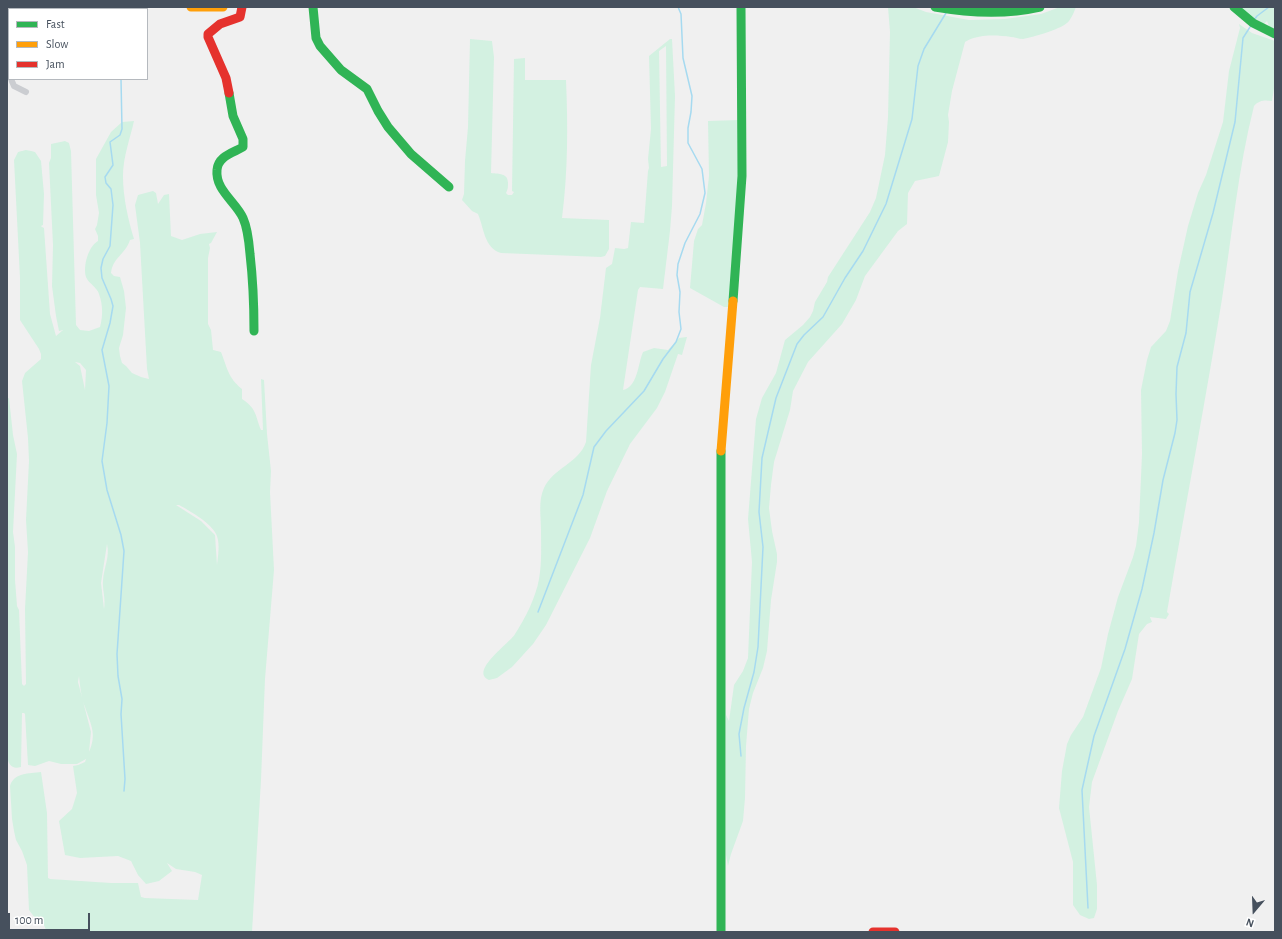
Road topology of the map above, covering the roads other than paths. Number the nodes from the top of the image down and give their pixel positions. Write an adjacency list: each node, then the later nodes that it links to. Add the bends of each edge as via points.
1 (191, 7): 2 (street)
2 (223, 7)
3 (242, 7): 13 (street, via 240,17 220,24 208,34 208,37 226,78 233,116 243,139 243,147 220,160 217,174 220,184 242,218 248,235 254,286)
4 (313, 7): 12 (street, via 315,34 320,46 342,70 367,89 388,127 410,154)
5 (741, 7): 14 (street, via 741,200 720,459)
6 (935, 7): 7 (street, via 1008,13)
7 (1040, 7)
8 (1234, 7): 9 (street, via 1249,21)
9 (1275, 34)
10 (11, 80): 11 (street, via 14,86)
11 (26, 92)
12 (450, 187)
13 (254, 330)
14 (721, 932)
15 (873, 932): 16 (street)
16 (895, 932)

